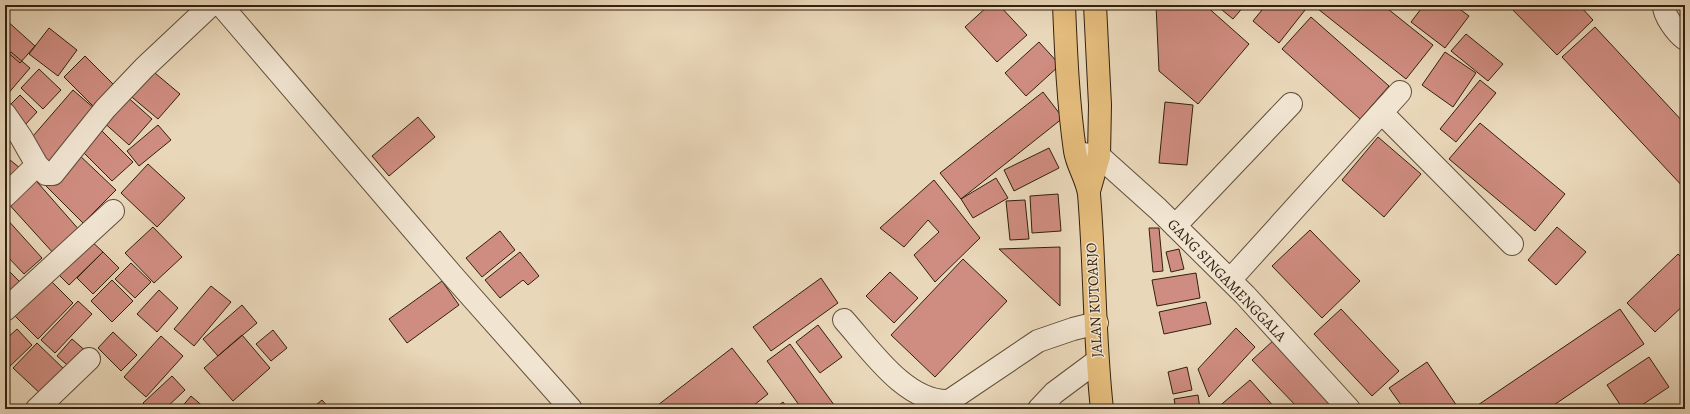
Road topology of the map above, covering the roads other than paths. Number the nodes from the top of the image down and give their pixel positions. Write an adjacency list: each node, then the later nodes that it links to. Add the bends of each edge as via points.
1 (211, 5): 13 (street, via 105,109 53,174 46,174)
2 (221, 5): 26 (street, via 453,276)
3 (1064, 5): 11 (main road, via 1068,92)
4 (1095, 5): 12 (main road, via 1100,105)
5 (1664, 5): 6 (street, via 1664,10)
6 (1685, 39)
7 (1400, 92): 9 (street)
8 (1291, 104): 17 (street)
9 (1382, 113): 18 (street); 19 (street)
10 (5, 114): 13 (street)
11 (1075, 153): 12 (street); 14 (main road)
12 (1099, 156): 14 (main road); 17 (street, GANG SINGAMENGGALA)
13 (37, 165): 15 (street)
14 (1089, 191): 22 (main road, JALAN KUTOARJO)
15 (5, 196)
16 (113, 211): 20 (street)
17 (1176, 226): 19 (street, GANG SINGAMENGGALA)
18 (1512, 244)
19 (1230, 280): 29 (street, GANG SINGAMENGGALA)
20 (5, 310)
21 (844, 320): 22 (street, via 895,377 920,395 938,402 949,401 1038,341)
22 (1097, 323): 24 (main road, JALAN KUTOARJO)
23 (89, 359): 25 (street)
24 (1097, 361): 27 (street, via 1054,393); 28 (main road, JALAN KUTOARJO)
25 (37, 409)
26 (571, 409)
27 (1039, 409)
28 (1102, 409)
29 (1349, 409)

